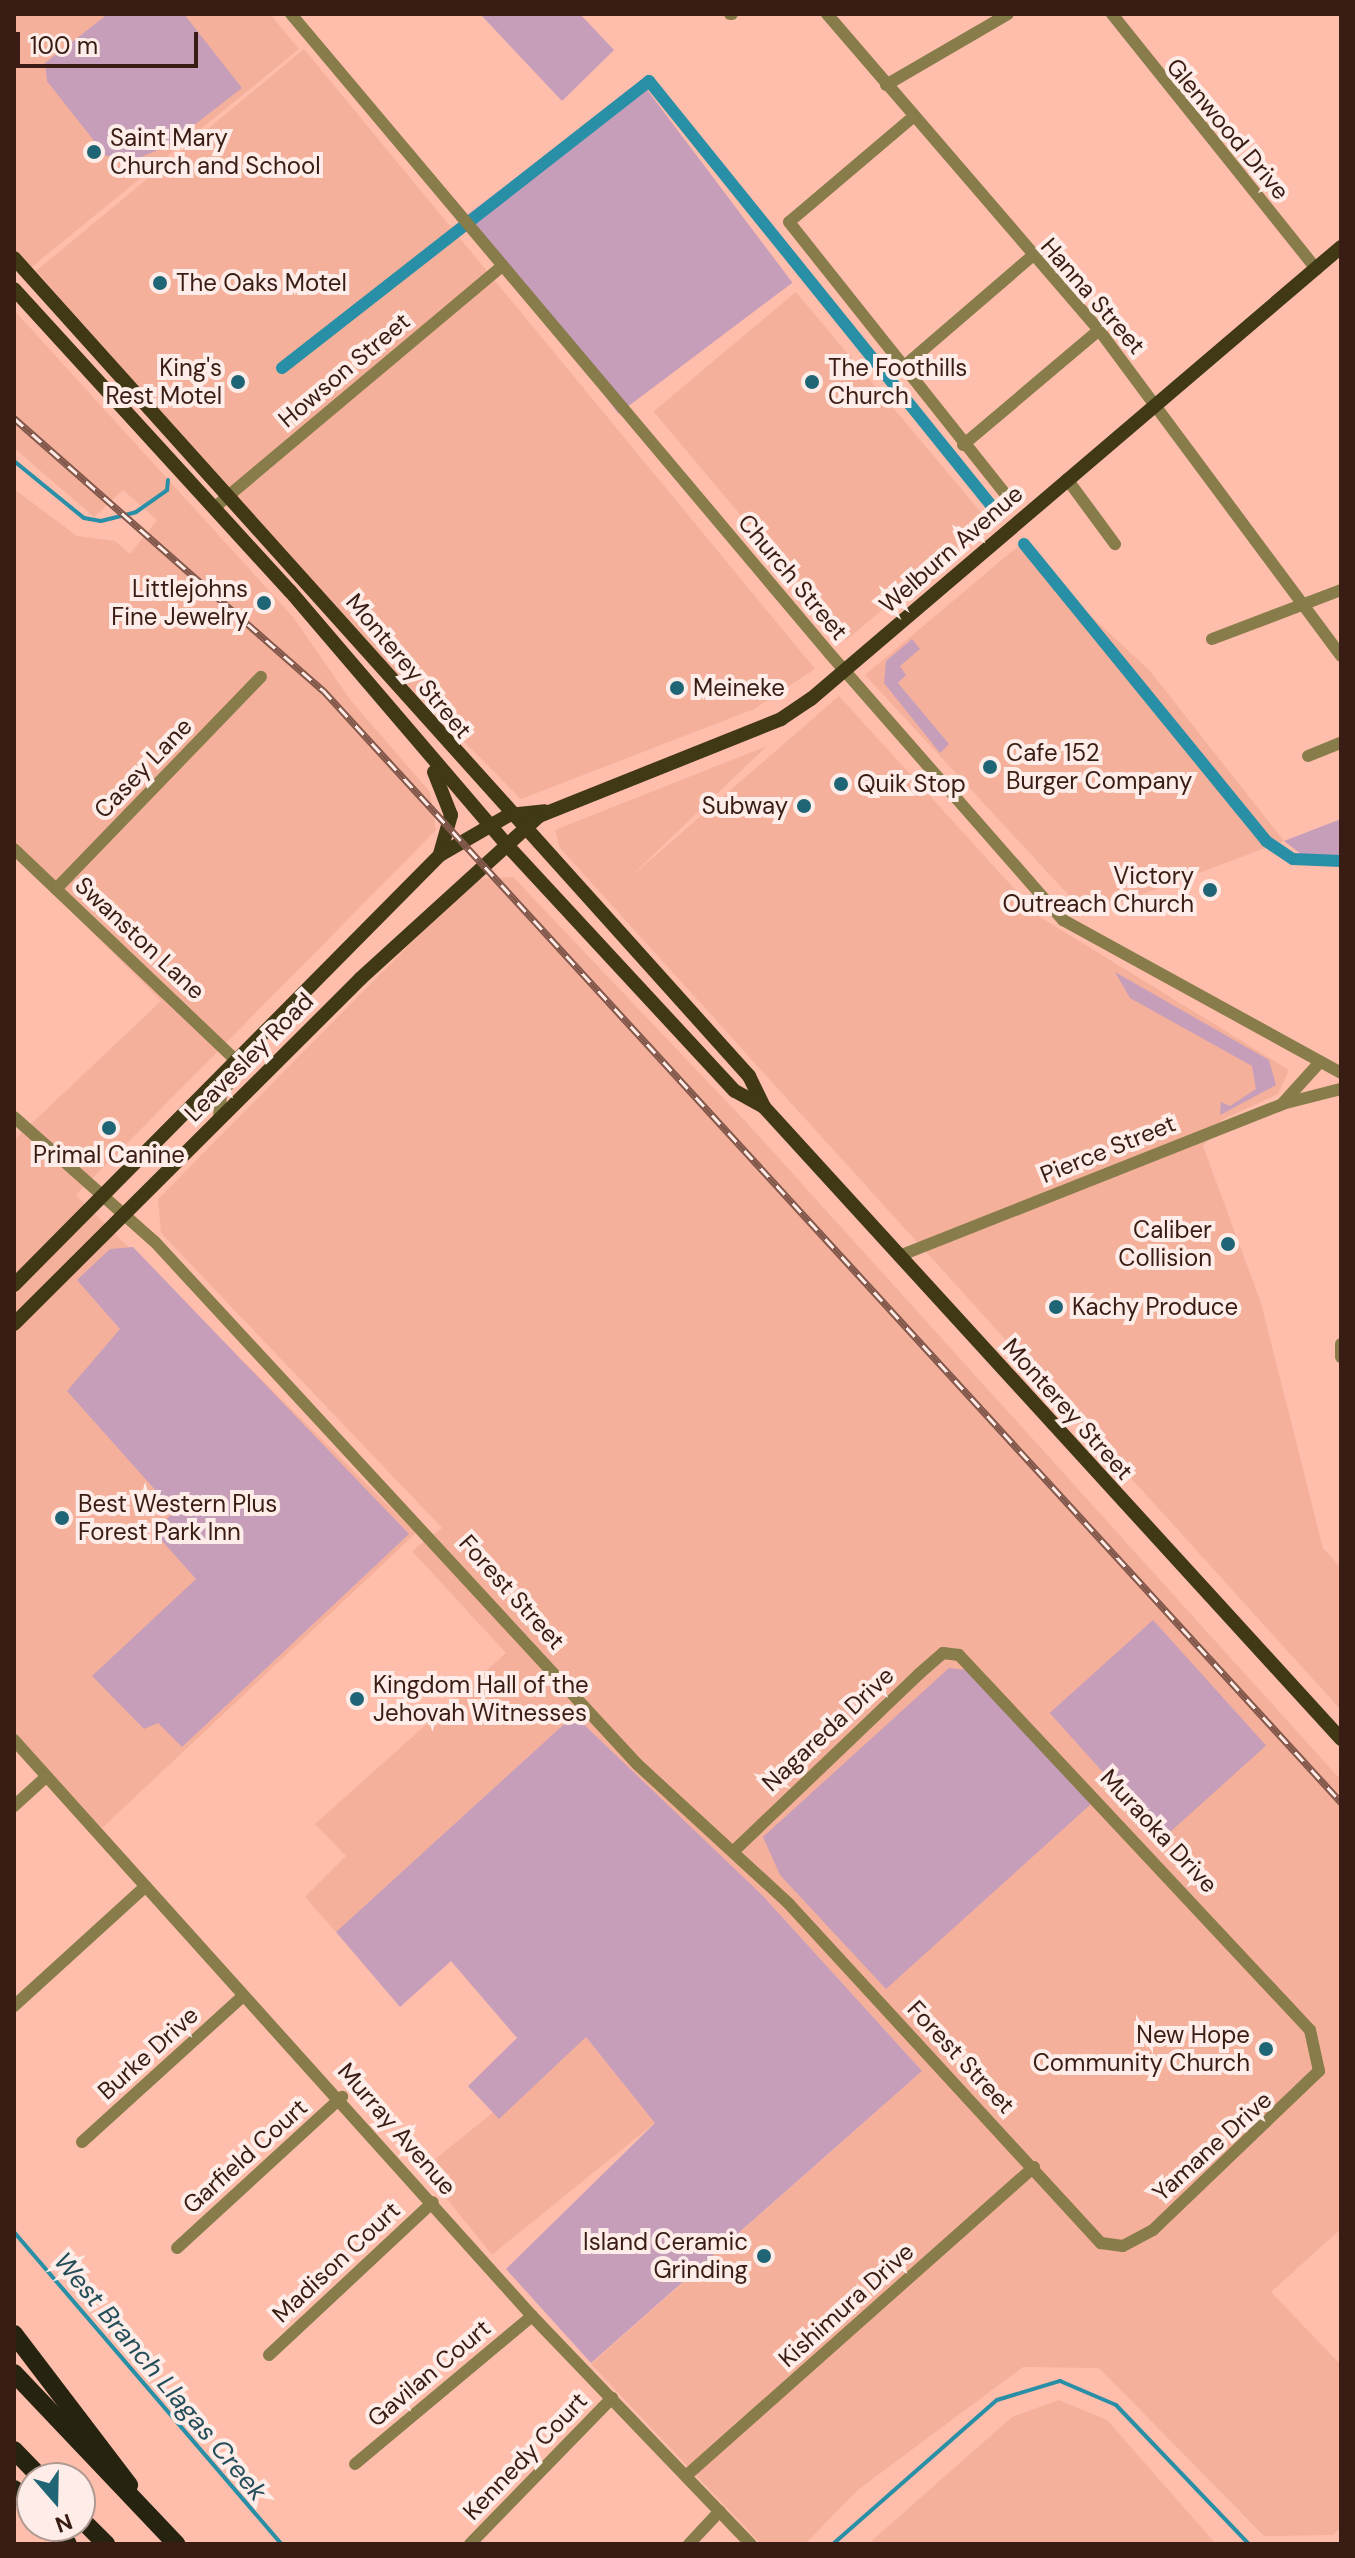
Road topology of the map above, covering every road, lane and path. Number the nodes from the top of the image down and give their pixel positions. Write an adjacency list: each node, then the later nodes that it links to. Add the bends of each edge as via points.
1 (291, 14): 10 (street, Church Street)
2 (827, 14): 5 (street, Hanna Street)
3 (1008, 14): 5 (street)
4 (1112, 14): 11 (street, Glenwood Drive)
5 (886, 85): 6 (street, Hanna Street)
6 (913, 117): 9 (street, Hanna Street); 14 (street, via 789,222)
7 (1341, 247): 11 (main road, Welburn Avenue)
8 (14, 258): 18 (main road, Monterey Street)
9 (1030, 258): 13 (street, Hanna Street); 14 (street)
10 (501, 267): 18 (street, Howson Street); 26 (street, Church Street)
11 (1316, 269): 15 (main road, Welburn Avenue)
12 (14, 289): 20 (main road, Monterey Street)
13 (1099, 330): 15 (street, Hanna Street); 16 (street)
14 (902, 368): 16 (street)
15 (1153, 405): 17 (main road, Welburn Avenue); 23 (street, Hanna Street)
16 (963, 445): 19 (street)
17 (1067, 479): 21 (street); 26 (main road, Welburn Avenue)
18 (230, 494): 20 (street, Howson Street); 32 (main road, Monterey Street)
19 (1007, 496)
20 (215, 507): 29 (main road, Monterey Street)
21 (1115, 544)
22 (1341, 590): 23 (street)
23 (1304, 606): 24 (street); 25 (street, Hanna Street)
24 (1212, 639)
25 (1341, 656)
26 (844, 671): 31 (main road, Welburn Avenue, via 781,719); 40 (street, Church Street, via 1063,920)
27 (261, 677): 38 (street, Casey Lane)
28 (1341, 743): 30 (street)
29 (419, 746): 33 (main road, Monterey Street); 37 (main road, via 450,807)
30 (1308, 756)
31 (545, 811): 32 (main road, Welburn Avenue); 34 (main road, Welburn Avenue)
32 (509, 815): 33 (main road, Leavesley Road); 34 (main road, Monterey Street)
33 (489, 825): 35 (main road, Monterey Street); 37 (main road, Leavesley Road)
34 (522, 829): 35 (main road, Leavesley Road); 44 (main road, Monterey Street, via 749,1076)
35 (505, 843): 44 (main road, Monterey Street, via 735,1091); 46 (main road, Leavesley Road)
36 (14, 849): 38 (street, Swanston Lane)
37 (440, 855): 39 (main road, Leavesley Road)
38 (56, 889): 39 (street, Swanston Lane)
39 (236, 1060): 46 (street, via 242,1070 221,1095); 47 (main road, Leavesley Road)
40 (1320, 1062): 41 (street, Church Street); 43 (street, Pierce Street)
41 (1341, 1073)
42 (1341, 1089): 43 (street)
43 (1282, 1104): 49 (street, Pierce Street)
44 (764, 1107): 49 (main road, Monterey Street)
45 (14, 1117): 47 (street, Forest Street)
46 (219, 1118): 48 (main road, Leavesley Road)
47 (104, 1193): 48 (street, Forest Street); 50 (main road, Leavesley Road)
48 (125, 1211): 51 (main road, Leavesley Road); 59 (street, Forest Street, via 637,1764)
49 (899, 1256): 55 (main road, Monterey Street)
50 (14, 1285)
51 (14, 1324)
52 (1341, 1344): 53 (street)
53 (1341, 1357)
54 (959, 1655): 59 (street, Nagareda Drive, via 943,1653); 63 (street, Muraoka Drive, via 1220,1929)
55 (1341, 1739)
56 (14, 1740): 57 (street, Murray Avenue)
57 (46, 1777): 58 (street); 60 (street, Murray Avenue)
58 (14, 1806)
59 (734, 1851): 66 (street, Forest Street)
60 (146, 1886): 61 (street, Murray Avenue); 62 (street)
61 (243, 1996): 64 (street, Murray Avenue); 65 (street, Burke Drive)
62 (14, 2006)
63 (1318, 2045): 68 (street, Yamane Drive, via 1319,2071 1301,2095 1153,2230 1123,2246)
64 (342, 2097): 67 (street, Murray Avenue); 69 (street, Garfield Court)
65 (82, 2142)
66 (1034, 2167): 68 (street, Forest Street); 76 (street, Kishimura Drive)
67 (433, 2202): 70 (street, Murray Avenue); 72 (street, Madison Court)
68 (1101, 2243)
69 (177, 2248)
70 (532, 2316): 74 (street, Murray Avenue); 75 (street, Gavilan Court)
71 (14, 2334): 77 (highway, via 115,2460)
72 (269, 2355)
73 (14, 2373): 77 (highway)
74 (612, 2398): 76 (street, Murray Avenue); 80 (street, Kennedy Court)
75 (355, 2464)
76 (687, 2475): 78 (street, Murray Avenue)
77 (142, 2509): 79 (highway)
78 (720, 2511): 81 (street); 82 (street, Murray Avenue)
79 (176, 2544)
80 (470, 2544)
81 (689, 2544)
82 (751, 2544)

